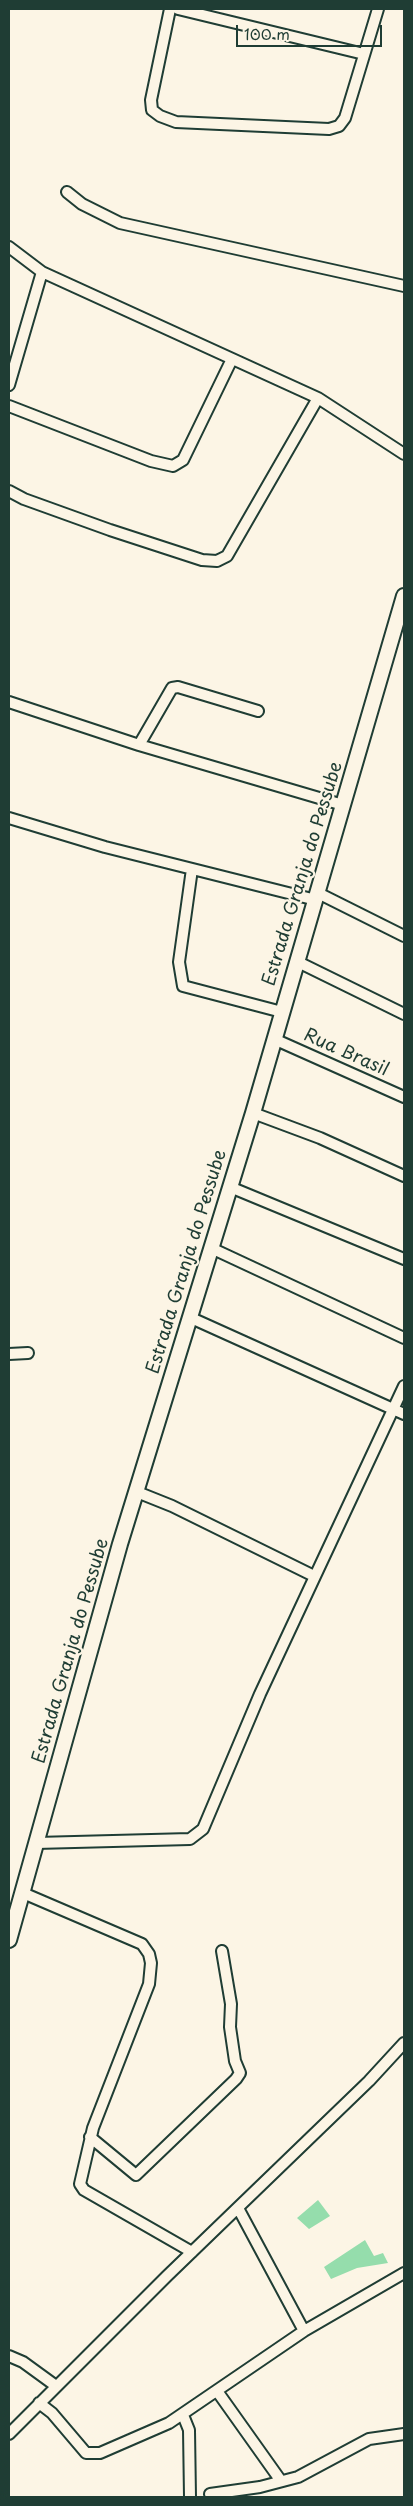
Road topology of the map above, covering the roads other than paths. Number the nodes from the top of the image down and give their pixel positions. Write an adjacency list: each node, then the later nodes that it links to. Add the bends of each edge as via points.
1 (170, 9): 4 (street, via 151,100 152,110 176,122 330,129 339,126 345,118)
2 (178, 9): 4 (street)
3 (378, 9): 4 (street)
4 (364, 54)
5 (67, 192): 8 (street, via 82,204 120,223)
6 (9, 247): 7 (street)
7 (42, 272): 9 (street); 10 (street)
8 (404, 286)
9 (232, 359): 11 (street); 12 (street, via 183,460 174,466 151,461)
10 (9, 385)
11 (318, 398): 13 (street); 14 (street, via 227,556 217,562 118,532)
12 (9, 406)
13 (404, 454)
14 (9, 491)
15 (404, 596): 19 (main road, Estrada Granja do Pessube)
16 (9, 702): 18 (street)
17 (258, 711): 18 (street, via 178,687 172,688)
18 (139, 745): 19 (street)
19 (343, 806): 22 (main road, Estrada Granja do Pessube)
20 (9, 818): 21 (street)
21 (192, 869): 22 (street); 25 (street, via 179,962 182,986)
22 (317, 897): 23 (street); 24 (main road, Estrada Granja do Pessube)
23 (404, 936)
24 (296, 961): 25 (main road, Estrada Granja do Pessube); 26 (street)
25 (282, 1012): 27 (main road, Estrada Granja do Pessube)
26 (404, 1014)
27 (274, 1039): 28 (street, Rua Brasil); 29 (main road, Estrada Granja do Pessube)
28 (404, 1097)
29 (253, 1113): 30 (street, via 320,1138); 31 (main road, Estrada Granja do Pessube)
30 (404, 1176)
31 (230, 1187): 32 (main road, Estrada Granja do Pessube); 33 (street)
32 (211, 1248): 34 (main road, Estrada Granja do Pessube); 35 (street)
33 (404, 1259)
34 (189, 1318): 39 (street); 41 (main road, Estrada Granja do Pessube)
35 (404, 1338)
36 (28, 1353): 37 (street)
37 (9, 1354)
38 (404, 1386): 39 (street)
39 (393, 1408): 40 (street); 42 (street)
40 (404, 1414)
41 (137, 1492): 42 (street); 43 (main road, Estrada Granja do Pessube)
42 (314, 1576): 43 (street, via 260,1694 210,1816 197,1836 190,1839)
43 (36, 1843): 44 (main road, Estrada Granja do Pessube)
44 (23, 1893): 45 (main road, Estrada Granja do Pessube); 48 (street, via 142,1944 149,1954 149,1984)
45 (9, 1940)
46 (222, 1951): 48 (street, via 240,2073 236,2079 136,2175)
47 (404, 2043): 49 (street)
48 (90, 2137): 50 (street, via 80,2179 84,2190)
49 (238, 2208): 50 (street); 52 (street)
50 (192, 2252): 54 (street)
51 (404, 2273): 52 (street)
52 (304, 2331): 55 (street)
53 (9, 2356): 54 (street)
54 (56, 2386): 56 (street)
55 (217, 2391): 57 (street); 60 (street)
56 (39, 2403): 57 (street, via 82,2448 92,2454 148,2434); 58 (street)
57 (183, 2415): 62 (street, via 189,2430)
58 (9, 2434)
59 (404, 2434): 60 (street, via 369,2439 298,2477)
60 (281, 2481): 61 (street)
61 (210, 2494)
62 (190, 2497)

